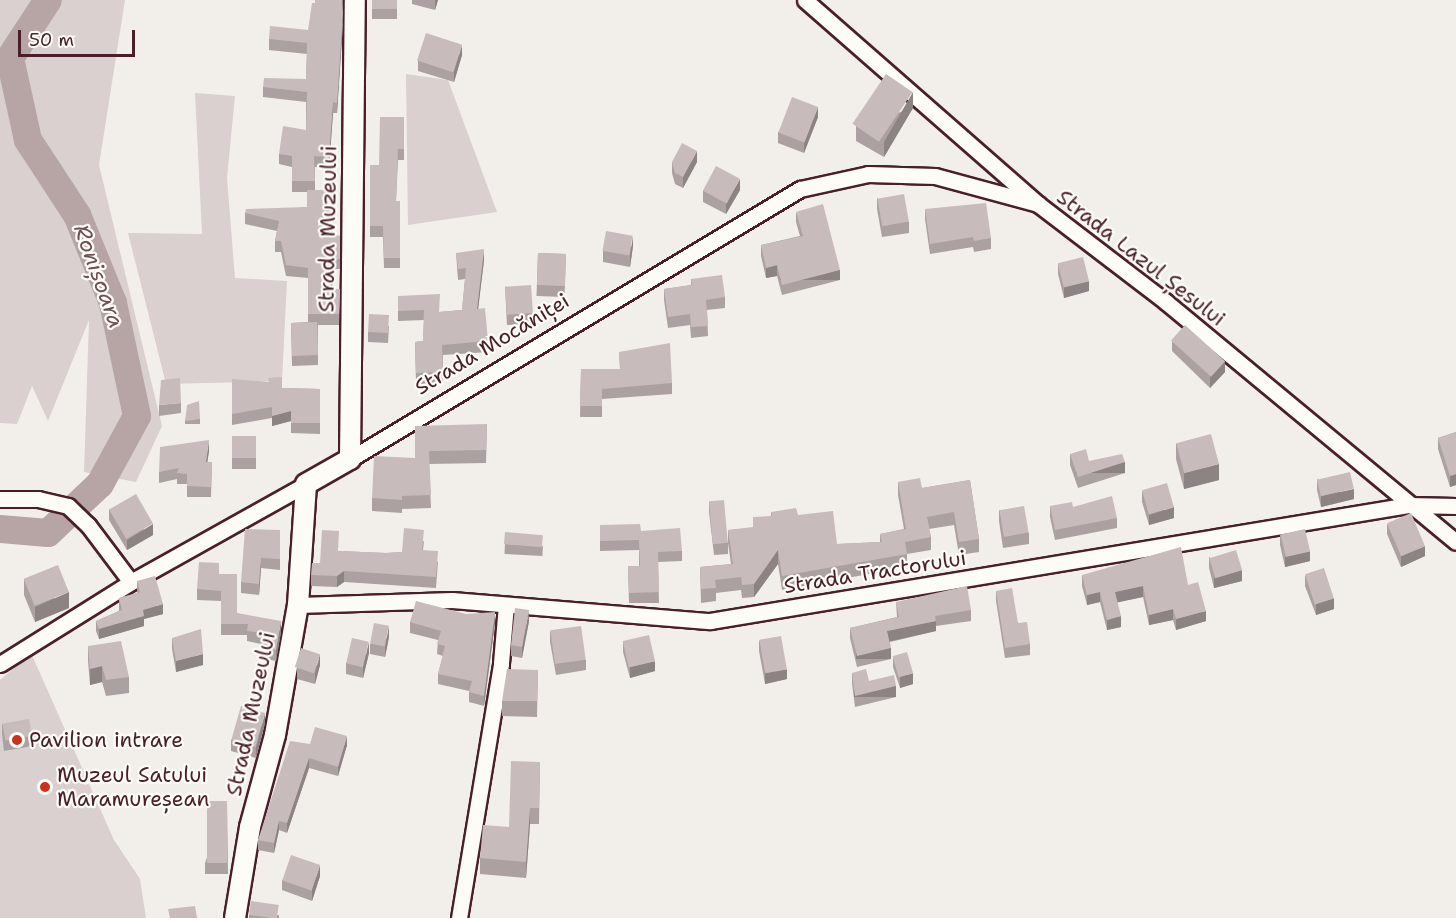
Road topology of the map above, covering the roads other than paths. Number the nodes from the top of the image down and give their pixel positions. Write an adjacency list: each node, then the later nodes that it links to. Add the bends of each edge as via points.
1 (355, 0): 4 (street, Strada Muzeului)
2 (805, 0): 3 (street, Strada Lazul Șesului)
3 (1038, 204): 4 (street, Strada Mocăniței, via 935,176 868,174 800,189); 7 (street, Strada Lazul Șesului, via 1166,302)
4 (350, 459): 5 (street, Strada Mocăniței)
5 (306, 484): 10 (street, Strada Mocăniței); 11 (street, Strada Muzeului)
6 (0, 499): 10 (street, via 38,499 68,506 88,525)
7 (1409, 505): 8 (street, Strada Tractorului); 9 (street, Strada Lazul Șesului); 12 (street, Strada Tractorului, via 710,621)
8 (1456, 506)
9 (1456, 543)
10 (131, 582): 13 (street, Strada Mocăniței)
11 (298, 605): 12 (street, Strada Tractorului, via 452,600); 14 (street, Strada Muzeului, via 277,724 250,827)
12 (506, 605): 15 (street, via 501,663)
13 (0, 664)
14 (235, 918)
15 (459, 918)

